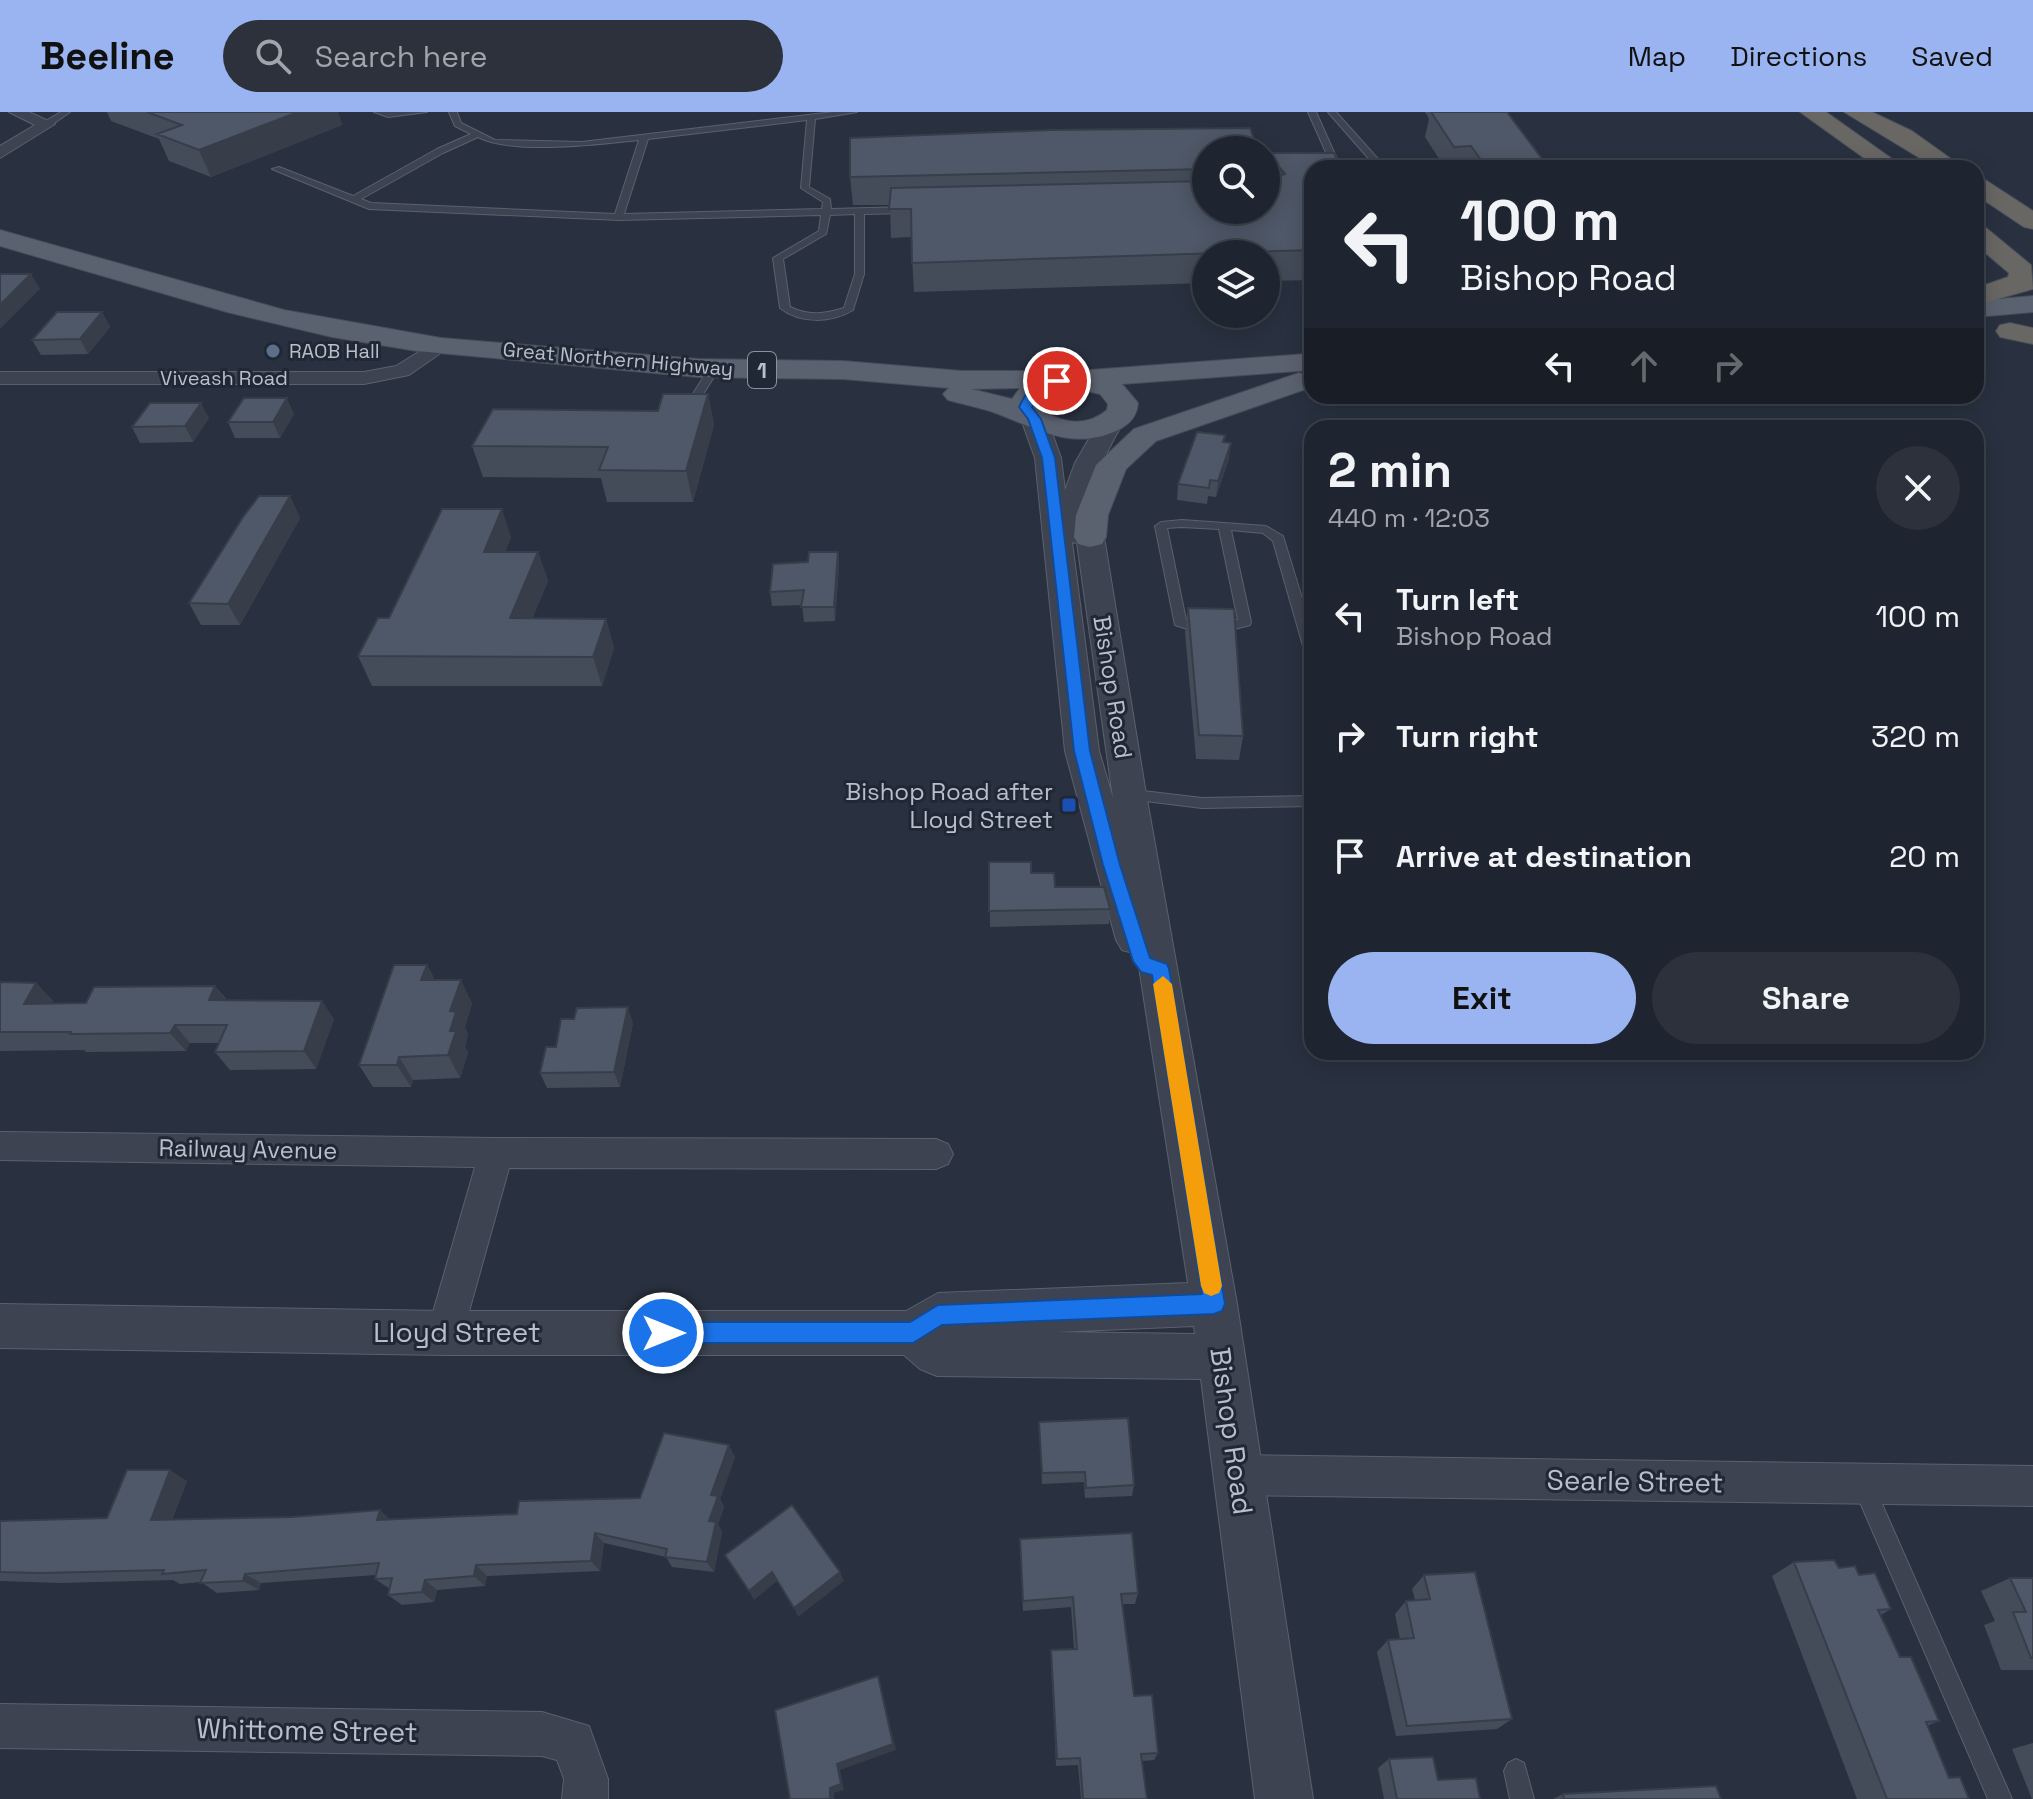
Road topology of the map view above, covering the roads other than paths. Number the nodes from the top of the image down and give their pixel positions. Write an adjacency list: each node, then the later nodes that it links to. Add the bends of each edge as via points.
1 (16, 112): 13 (street)
2 (66, 112): 13 (lane)
3 (378, 112): 4 (lane)
4 (423, 112)
5 (453, 112): 14 (lane, via 458,124)
6 (853, 112): 12 (lane)
7 (1312, 112): 17 (lane)
8 (1332, 112): 18 (lane)
9 (1811, 112): 19 (highway)
10 (1848, 112): 20 (highway)
11 (1855, 112): 21 (highway)
12 (811, 117): 15 (lane); 28 (lane, via 805,188 827,201)
13 (47, 124): 16 (street)
14 (478, 134): 15 (lane, via 493,142 567,144); 24 (lane)
15 (644, 137): 29 (lane)
16 (0, 153)
17 (1333, 160)
18 (1375, 160)
19 (1881, 160)
20 (1918, 160)
21 (1940, 160)
22 (276, 169): 24 (lane)
23 (1984, 189): 30 (highway)
24 (354, 199): 29 (lane, via 369,206)
25 (1984, 207): 33 (highway)
26 (922, 210): 27 (lane)
27 (859, 211): 28 (lane); 28 (lane, via 859,290 848,310 827,317 798,316 785,308 778,258 823,232)
28 (826, 212): 29 (lane)
29 (619, 217)
30 (2033, 222)
31 (0, 238): 40 (main road, Great Northern Highway / 1, via 250,309)
32 (1984, 239): 34 (highway)
33 (2033, 245)
34 (2027, 276): 35 (highway)
35 (1984, 294)
36 (2033, 304): 37 (main road)
37 (1984, 308)
38 (2025, 332): 39 (main road)
39 (1984, 333)
40 (447, 347): 41 (main road, Great Northern Highway / 1, via 496,362); 45 (street, Viveash Road, via 402,371 364,378)
41 (710, 375): 46 (main road, Great Northern Highway / 1, via 843,370 962,380); 47 (lane); 48 (main road, Great Northern Highway / 1, via 936,390)
42 (1304, 375): 46 (main road, Great Northern Highway / 1)
43 (1304, 376): 49 (main road, 1, via 1170,401)
44 (1304, 376): 51 (main road, via 1145,435 1112,465 1095,504)
45 (0, 378)
46 (1070, 379): 48 (main road, 1, via 1033,391 1025,407); 49 (main road, 1, via 1116,392 1124,408)
47 (687, 411)
48 (1033, 418): 49 (main road, 1, via 1071,431); 54 (street, Bishop Road, via 1048,458 1078,729)
49 (1114, 421): 51 (street, Bishop Road, via 1088,461 1076,497 1076,534)
50 (1224, 527): 50 (lane, via 1245,622 1183,625 1177,617 1161,526); 52 (lane, via 1266,530 1279,539)
51 (1090, 537): 53 (street, Bishop Road)
52 (1304, 625)
53 (1129, 794): 54 (lane); 55 (lane, via 1202,803); 56 (street, Bishop Road)
54 (1093, 795): 56 (street, Bishop Road, via 1142,961)
55 (1304, 801)
56 (1160, 969): 60 (street, Bishop Road)
57 (0, 1146): 58 (street, Railway Avenue)
58 (496, 1153): 59 (street, Railway Avenue); 62 (street)
59 (936, 1154)
60 (1214, 1304): 63 (street, Lloyd Street, via 938,1315); 64 (street, Bishop Road)
61 (0, 1326): 62 (street, Lloyd Street)
62 (445, 1333): 63 (street, Lloyd Street)
63 (913, 1333): 64 (street, via 937,1353)
64 (1221, 1357): 65 (street, Bishop Road)
65 (1238, 1475): 66 (street, Searle Street); 71 (street, Bishop Road)
66 (1863, 1485): 67 (street, Searle Street); 73 (lane)
67 (2033, 1486)
68 (0, 1726): 70 (street, Whittome Street, via 542,1734 573,1742)
69 (1516, 1771): 72 (lane)
70 (585, 1789)
71 (1284, 1799)
72 (1522, 1799)
73 (2000, 1799)

